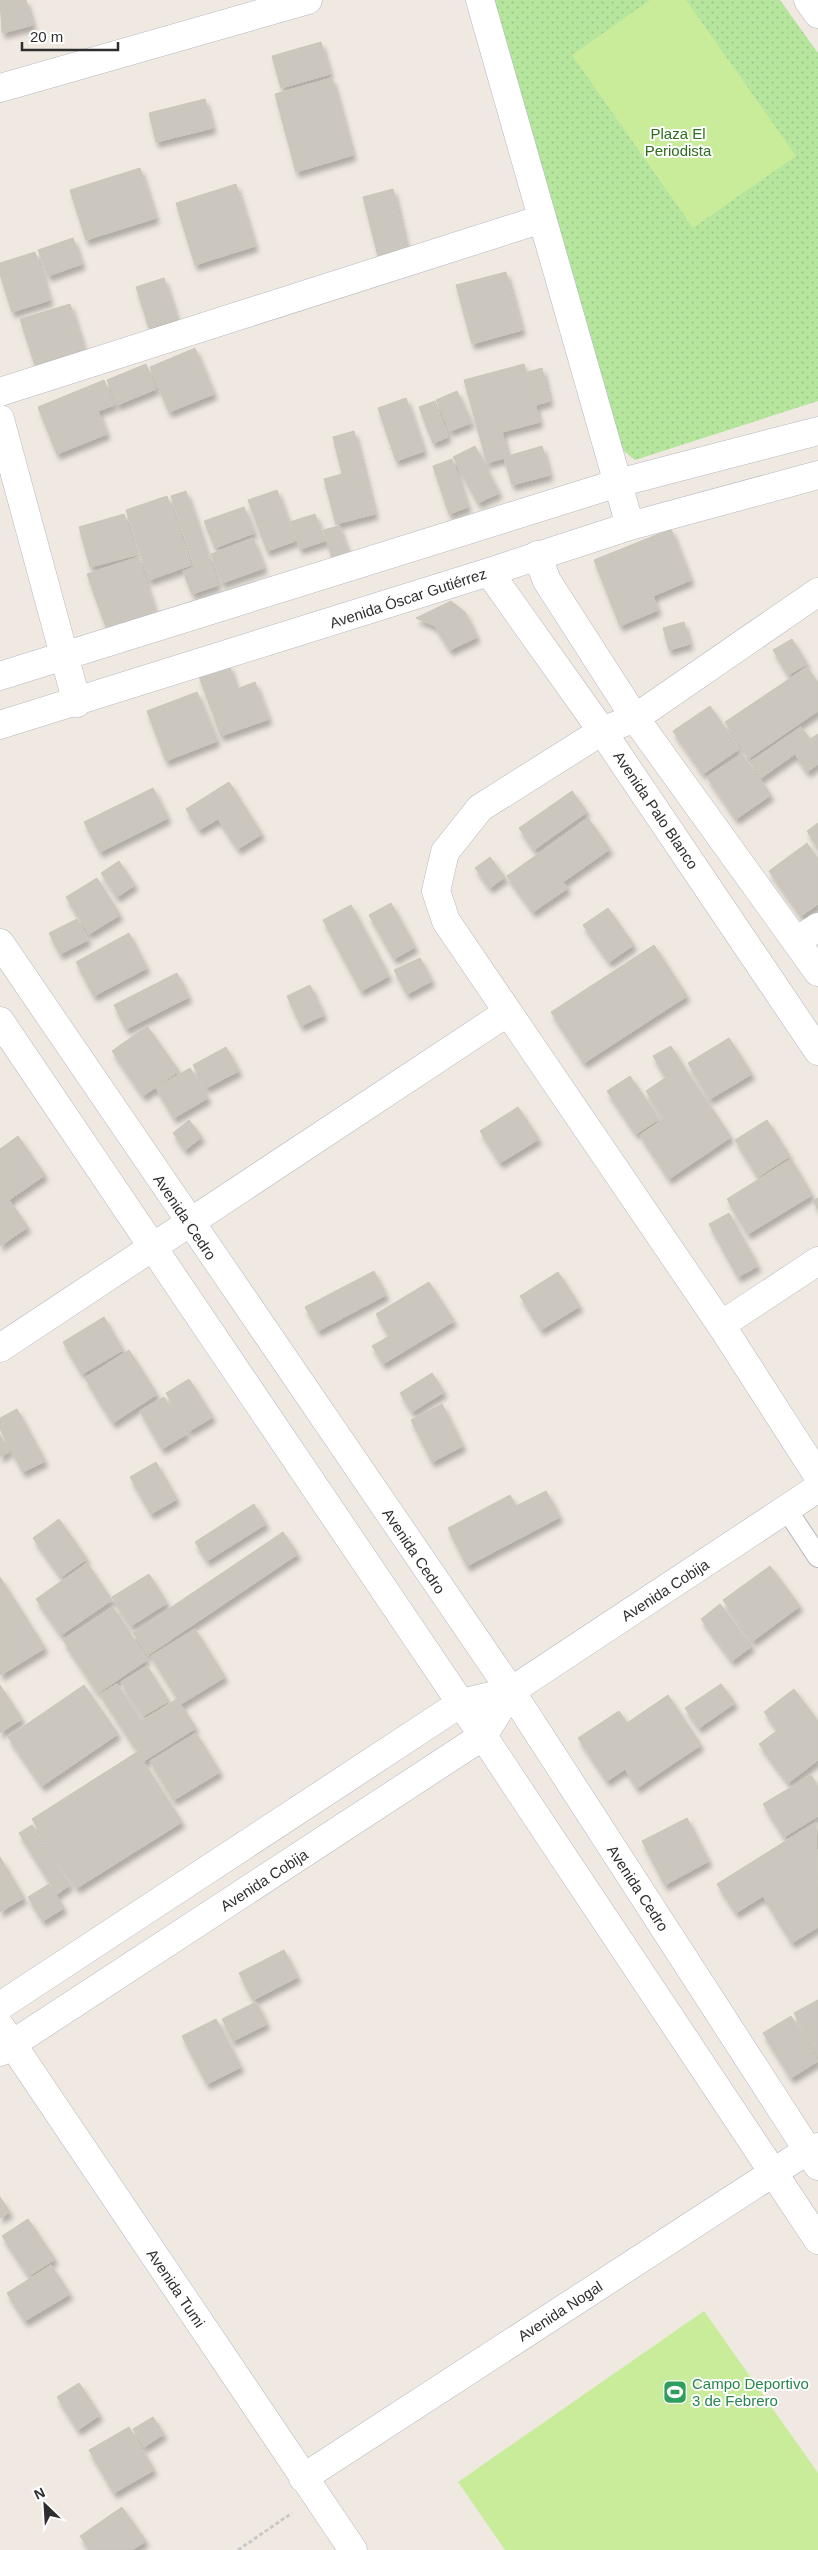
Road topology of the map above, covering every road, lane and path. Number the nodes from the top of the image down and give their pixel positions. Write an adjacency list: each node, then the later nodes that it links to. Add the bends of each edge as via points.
1 (308, 0): 5 (street)
2 (480, 0): 6 (street)
3 (808, 0): 4 (street)
4 (818, 14)
5 (0, 88)
6 (542, 219): 7 (street); 11 (street)
7 (0, 392)
8 (0, 418): 16 (street)
9 (818, 431): 11 (street)
10 (818, 475): 12 (street, Avenida Óscar Gutiérrez)
11 (618, 483): 12 (street); 16 (street)
12 (630, 526): 13 (street, Avenida Óscar Gutiérrez)
13 (537, 555): 14 (street, Avenida Óscar Gutiérrez); 19 (street, via 547,581)
14 (490, 572): 18 (street, Avenida Óscar Gutiérrez); 21 (street, Avenida Palo Blanco)
15 (818, 592): 19 (street)
16 (65, 656): 17 (street); 18 (street)
17 (0, 676)
18 (77, 703): 20 (street, Avenida Óscar Gutiérrez)
19 (635, 718): 21 (street); 22 (street)
20 (0, 726)
21 (602, 731): 25 (street, via 480,808 446,852 436,891 446,921); 27 (street, Avenida Palo Blanco)
22 (808, 934): 24 (street)
23 (0, 943): 28 (street, Avenida Cedro)
24 (818, 972)
25 (508, 1012): 28 (street); 31 (street)
26 (0, 1021): 29 (street)
27 (818, 1051)
28 (190, 1224): 29 (street); 37 (street, Avenida Cedro)
29 (154, 1248): 32 (street); 38 (street)
30 (818, 1261): 31 (street)
31 (721, 1325): 33 (street)
32 (0, 1348)
33 (818, 1476)
34 (818, 1488): 35 (street, Avenida Cobija)
35 (787, 1510): 36 (lane); 37 (street, Avenida Cobija)
36 (818, 1557)
37 (510, 1691): 38 (street, Avenida Cobija); 39 (street, Avenida Cobija); 42 (street, Avenida Cedro)
38 (461, 1703): 39 (street); 40 (street, Avenida Cobija)
39 (483, 1736): 41 (street, Avenida Cobija); 43 (street)
40 (0, 2006)
41 (4, 2041): 45 (street, Avenida Tumi)
42 (815, 2154): 43 (street, Avenida Nogal)
43 (773, 2173): 44 (street); 45 (street, Avenida Nogal)
44 (818, 2240)
45 (310, 2487): 46 (path); 47 (street, Avenida Tumi)
46 (238, 2550)
47 (353, 2550)

